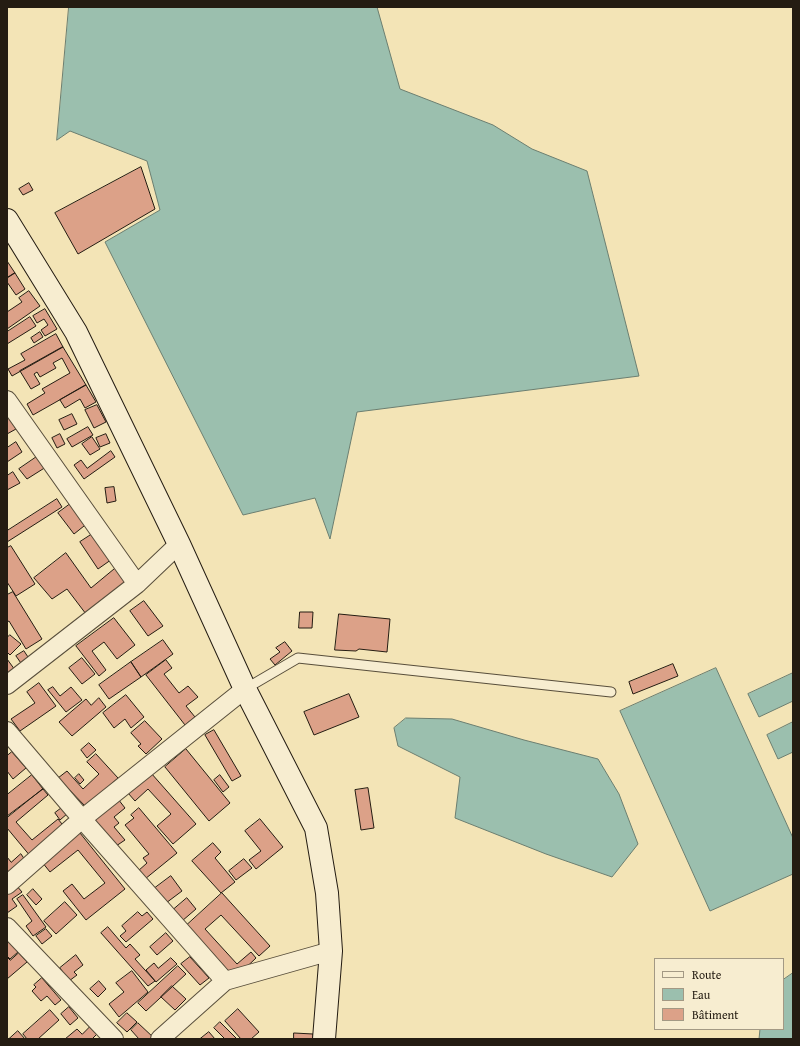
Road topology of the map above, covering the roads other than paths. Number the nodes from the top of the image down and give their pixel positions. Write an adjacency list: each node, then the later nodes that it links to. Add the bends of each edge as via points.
1 (7, 220): 3 (main road, via 76,332)
2 (7, 400): 4 (street)
3 (179, 544): 4 (street); 6 (main road)
4 (138, 584): 5 (street)
5 (7, 685)
6 (246, 689): 7 (lane, via 298,658); 9 (street); 12 (main road, via 316,828 327,893)
7 (611, 692)
8 (7, 731): 9 (street)
9 (82, 819): 10 (street); 13 (street)
10 (7, 884)
11 (7, 928): 14 (street)
12 (331, 951): 13 (street); 16 (main road)
13 (225, 982): 15 (street)
14 (114, 1039)
15 (160, 1039)
16 (324, 1039)

